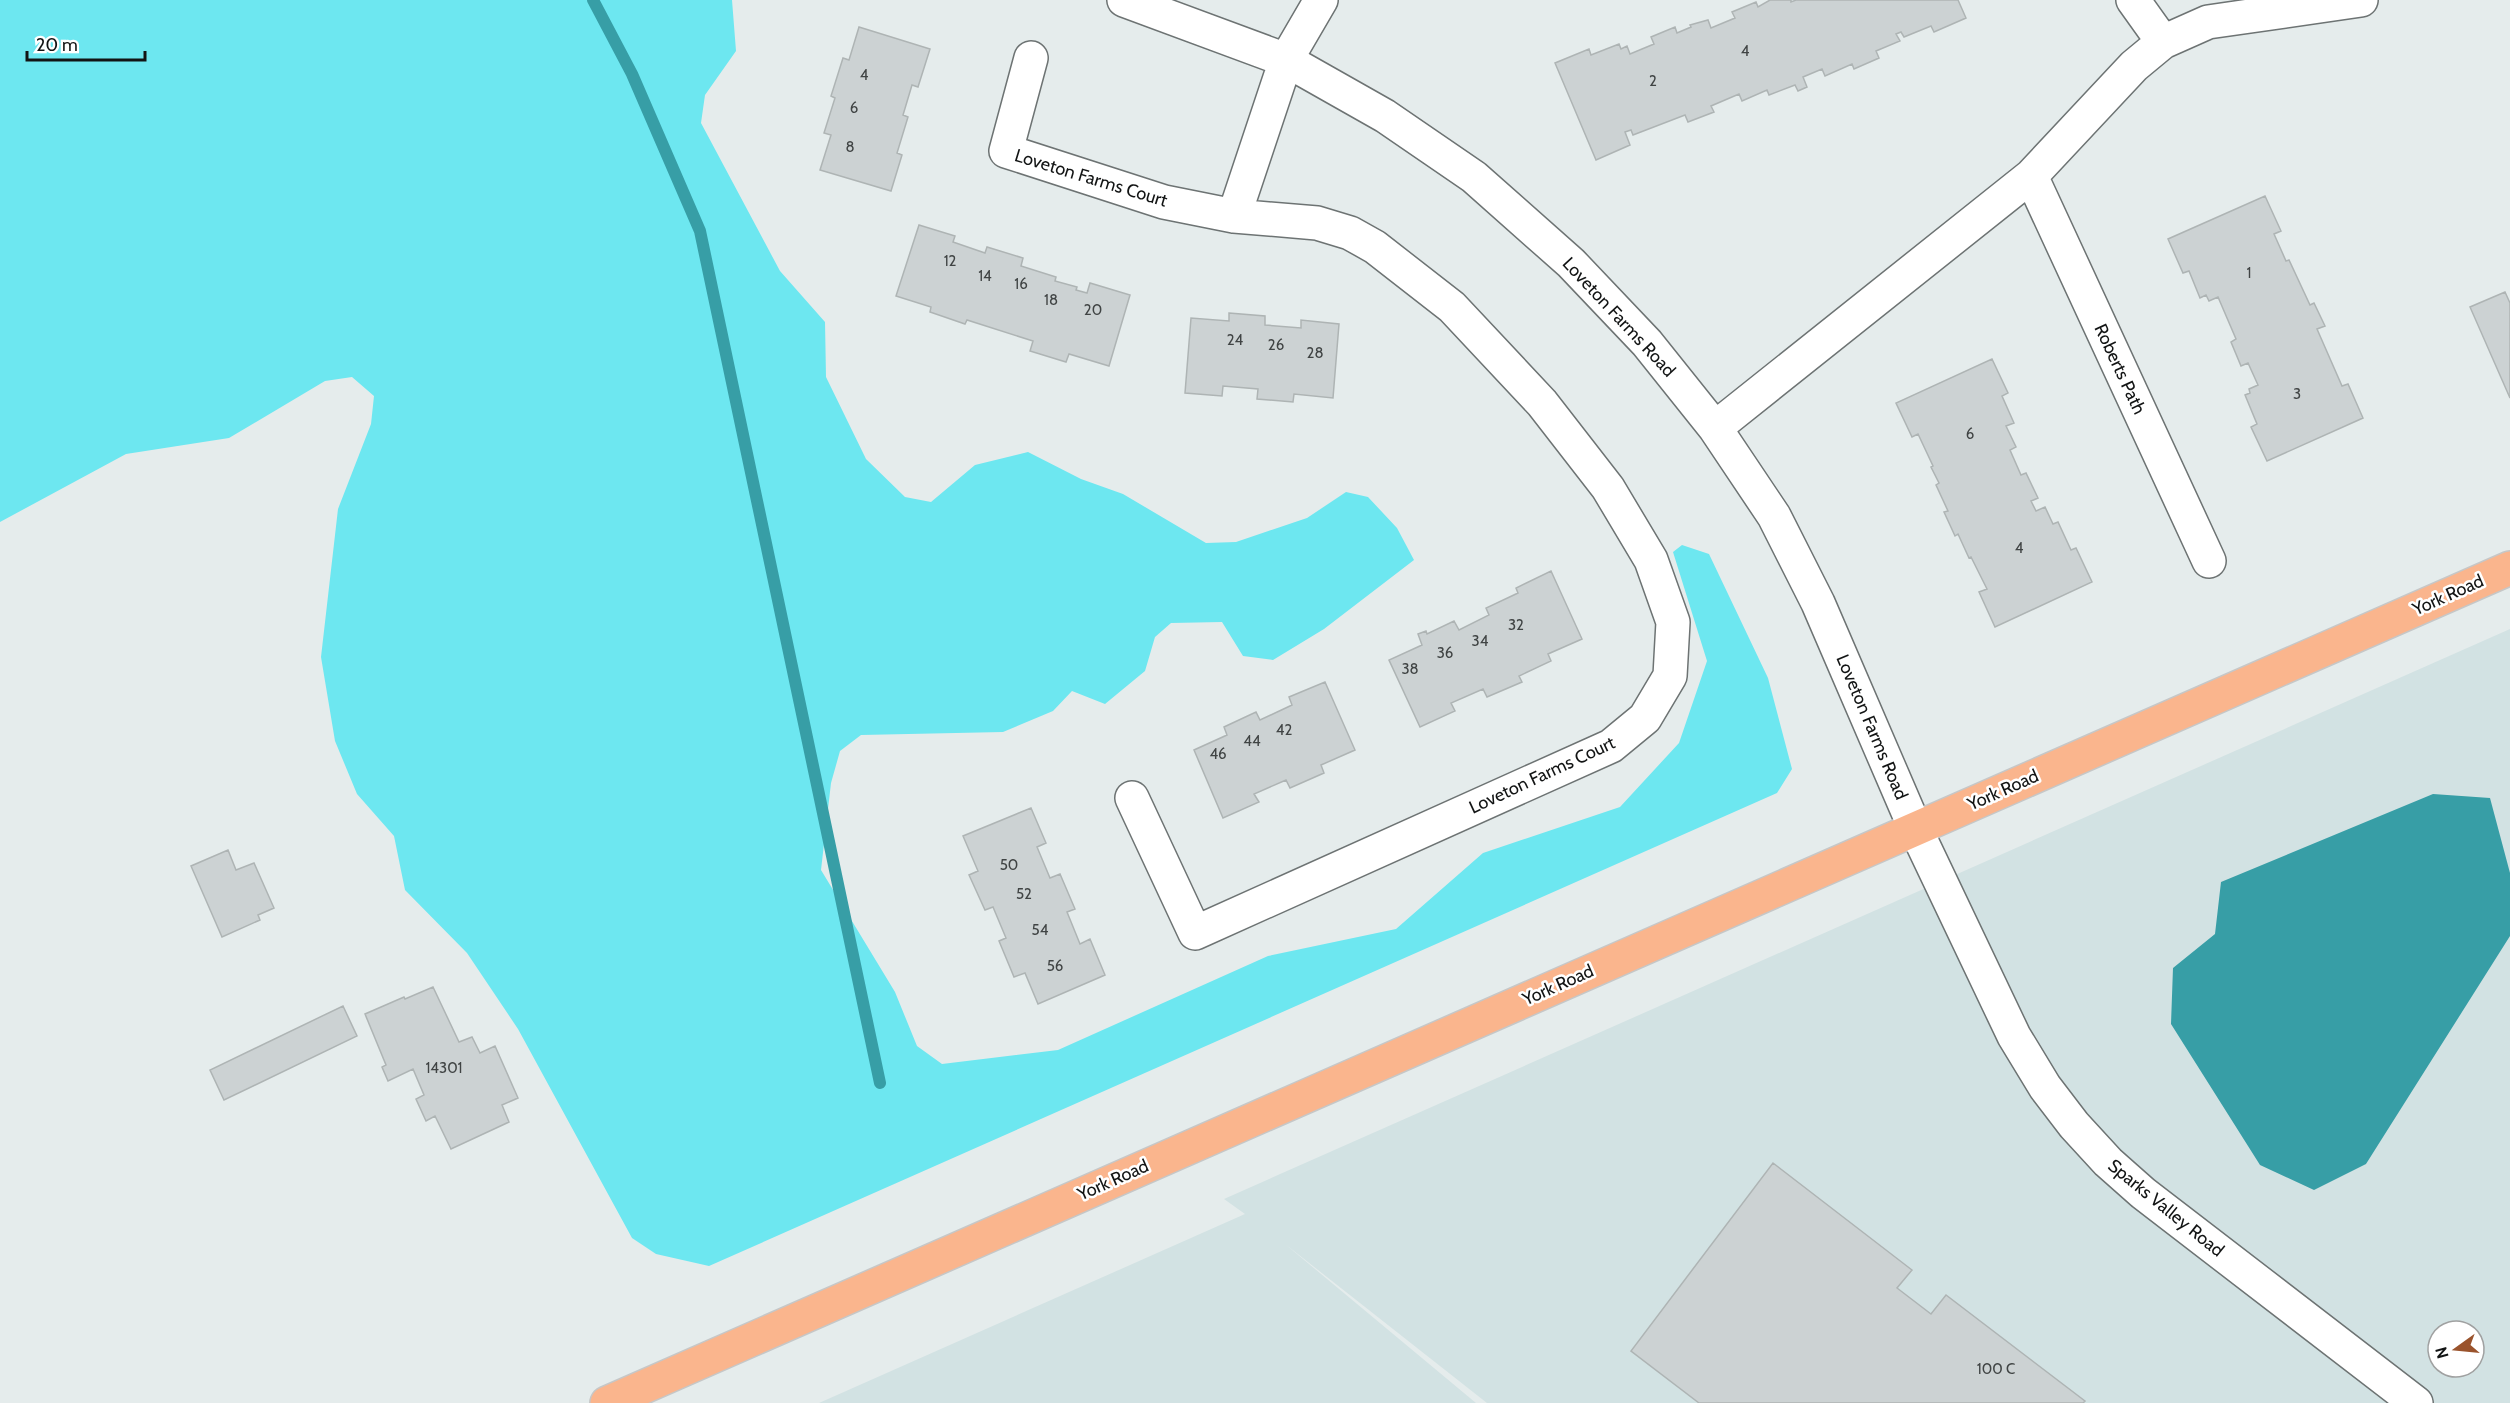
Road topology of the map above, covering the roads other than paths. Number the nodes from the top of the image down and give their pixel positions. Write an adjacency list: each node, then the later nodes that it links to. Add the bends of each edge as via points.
1 (1124, 0): 7 (street, Loveton Farms Road)
2 (1321, 0): 7 (street)
3 (2133, 0): 5 (street)
4 (2361, 0): 5 (street, via 2208,22)
5 (2163, 42): 8 (street, via 2134,66)
6 (1031, 58): 9 (street, Loveton Farms Court, via 1006,151 1164,202)
7 (1286, 60): 9 (street); 10 (street, Loveton Farms Road, via 1385,116 1474,177 1571,263 1647,343)
8 (2031, 176): 10 (street); 11 (street, Roberts Path)
9 (1234, 216): 13 (street, Loveton Farms Court, via 1317,223 1350,233 1375,247 1452,307 1542,403 1608,488 1651,560 1673,622 1670,676 1645,718 1611,746 1195,933)
10 (1715, 428): 14 (street, Loveton Farms Road, via 1774,516 1799,564)
11 (2209, 561)
12 (2510, 568): 14 (main road, York Road)
13 (1132, 798)
14 (1915, 828): 15 (main road, York Road); 16 (street, Sparks Valley Road, via 2014,1036 2074,1125 2143,1193)
15 (607, 1403)
16 (2416, 1403)

